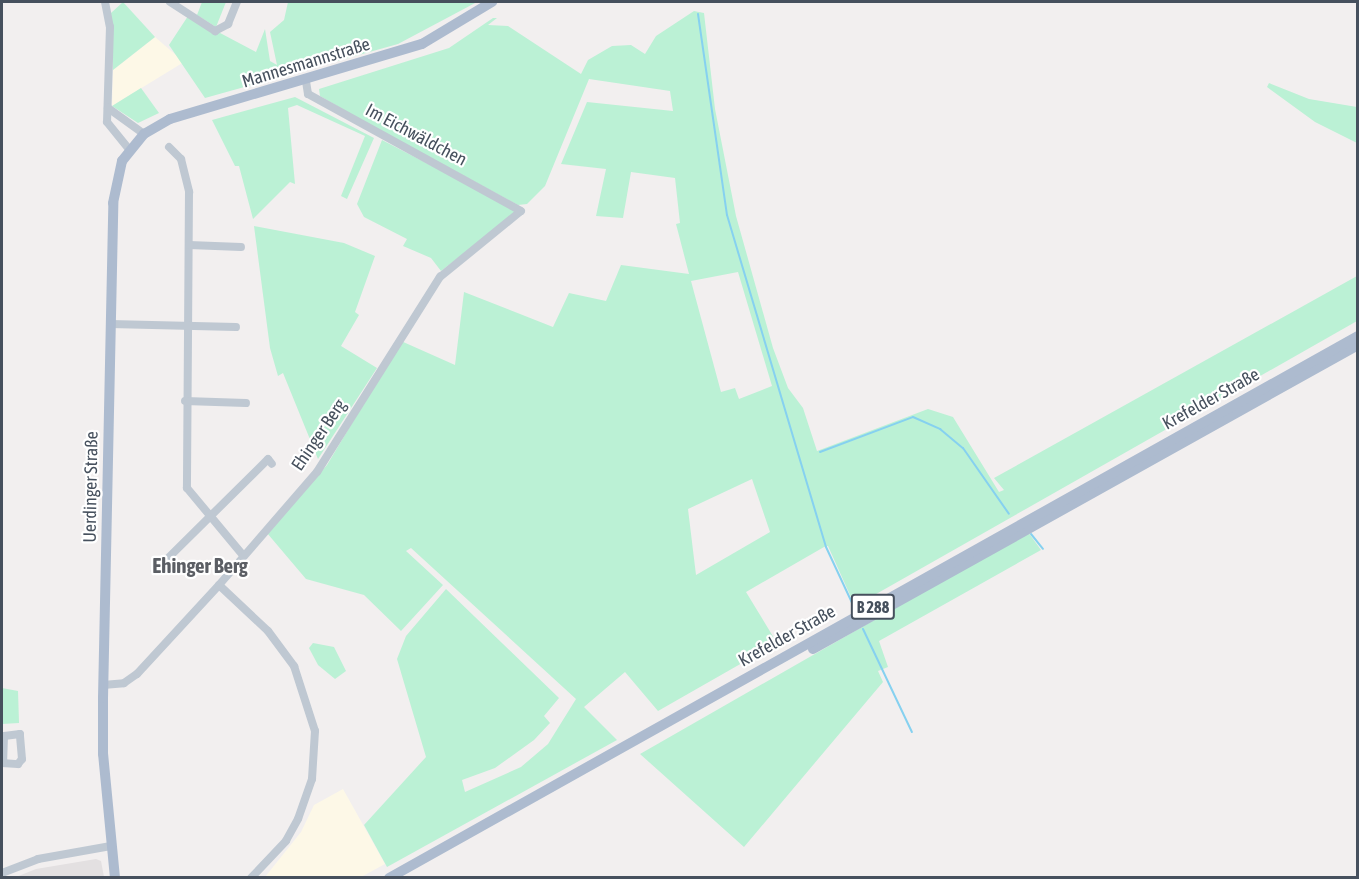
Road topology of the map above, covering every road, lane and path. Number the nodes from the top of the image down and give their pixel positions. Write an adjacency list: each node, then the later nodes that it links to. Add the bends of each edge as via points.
1 (105, 2): 6 (street, via 110,27)
2 (170, 2): 3 (street, via 215,31 228,24)
3 (237, 2)
4 (492, 2): 5 (main road, Mannesmannstraße, via 422,44)
5 (306, 81): 7 (main road, Mannesmannstraße, via 170,119); 10 (street, Im Eichwäldchen, via 308,94)
6 (108, 108): 7 (street); 9 (street, via 107,122)
7 (144, 134): 9 (main road, Mannesmannstraße)
8 (169, 147): 11 (street, via 181,159 187,176)
9 (129, 149): 13 (main road, Uerdinger Straße, via 117,174 113,203)
10 (521, 211): 22 (street, Ehinger Berg, via 440,277 317,472)
11 (189, 245): 12 (street); 14 (street)
12 (241, 247)
13 (110, 324): 14 (street); 25 (main road, Uerdinger Straße)
14 (187, 325): 15 (street); 18 (street)
15 (236, 327)
16 (1358, 336): 30 (main road, Krefelder Straße / B 288)
17 (1358, 345): 31 (main road, Krefelder Straße / B 288)
18 (185, 401): 19 (street); 21 (street, via 187,488)
19 (246, 403)
20 (272, 464): 21 (street, via 268,459)
21 (207, 516): 22 (street); 23 (street)
22 (242, 554): 24 (street, Ehinger Berg)
23 (155, 571)
24 (219, 585): 25 (street, Ehinger Berg, via 137,674 124,683); 29 (street, via 268,631 294,666 315,730 312,779 298,819 286,841)
25 (104, 686): 26 (main road, Uerdinger Straße, via 103,754)
26 (111, 846): 27 (street, via 38,859); 28 (main road, Uerdinger Straße)
27 (2, 871)
28 (116, 878)
29 (251, 878)
30 (390, 878)
31 (404, 878)

